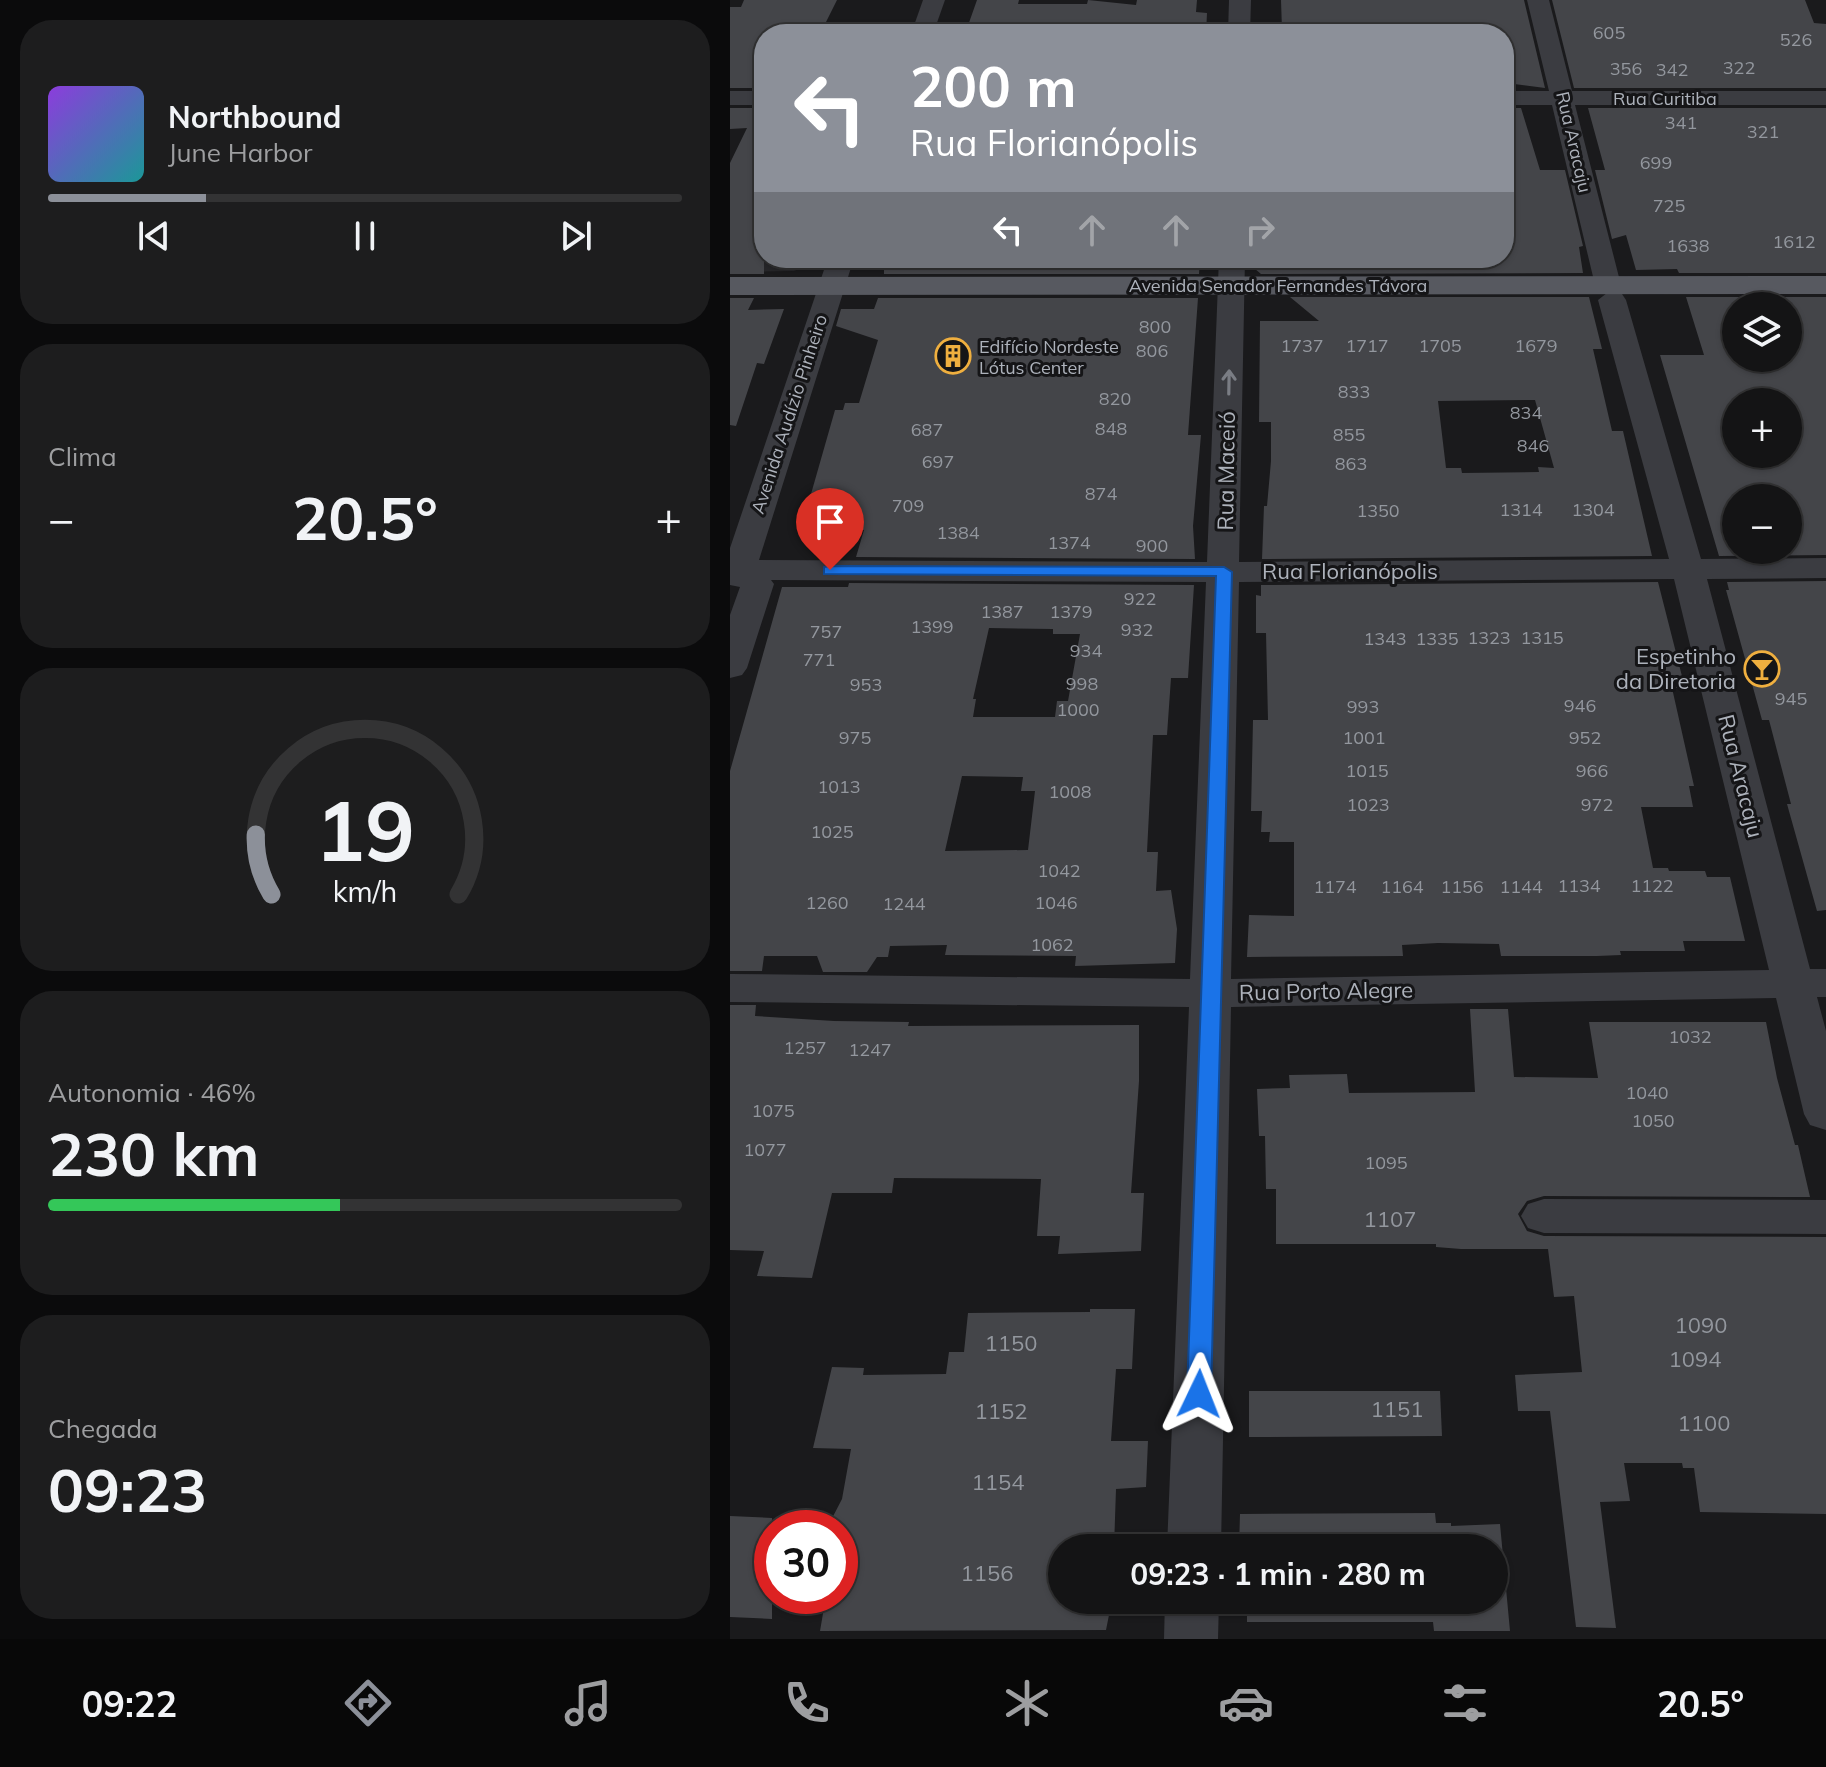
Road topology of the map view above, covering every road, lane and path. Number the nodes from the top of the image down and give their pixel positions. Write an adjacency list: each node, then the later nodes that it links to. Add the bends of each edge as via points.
1 (934, 0): 4 (street)
2 (1240, 0): 5 (street)
3 (1538, 0): 9 (street, Rua Aracaju)
4 (926, 24)
5 (1239, 24)
6 (730, 98): 7 (street)
7 (754, 98)
8 (1514, 98): 9 (street, Rua Curitiba)
9 (1564, 98): 10 (street, Rua Curitiba); 15 (street, Rua Aracaju)
10 (1826, 98)
11 (832, 281): 12 (main road, Avenida Senador Fernandes Távora); 14 (main road, Avenida Senador Fernandes Távora); 16 (main road, Avenida Senador Fernandes Távora); 20 (street, Avenida Audízio Pinheiro)
12 (1231, 281): 15 (main road, Avenida Senador Fernandes Távora); 21 (street, Rua Maceió, one-way to 12)
13 (1826, 285): 15 (main road, Avenida Senador Fernandes Távora)
14 (730, 286)
15 (1610, 292): 17 (main road, Avenida Senador Fernandes Távora); 19 (street, Rua Aracaju)
16 (730, 299)
17 (1826, 300)
18 (1826, 568): 19 (street, Rua Florianópolis)
19 (1688, 570): 21 (street, Rua Florianópolis); 23 (street, Rua Aracaju)
20 (733, 572): 21 (street, Rua Florianópolis); 22 (street, via 757,584)
21 (1224, 572): 25 (street, Rua Maceió)
22 (730, 668)
23 (1810, 982): 25 (street, Rua Porto Alegre); 26 (street, Rua Aracaju)
24 (730, 988): 25 (street, Rua Porto Alegre)
25 (1212, 993): 29 (street, Rua Maceió)
26 (1826, 1114)
27 (1544, 1216): 28 (street)
28 (1826, 1217)
29 (1194, 1534)
30 (1192, 1614): 31 (street)
31 (1191, 1639)

